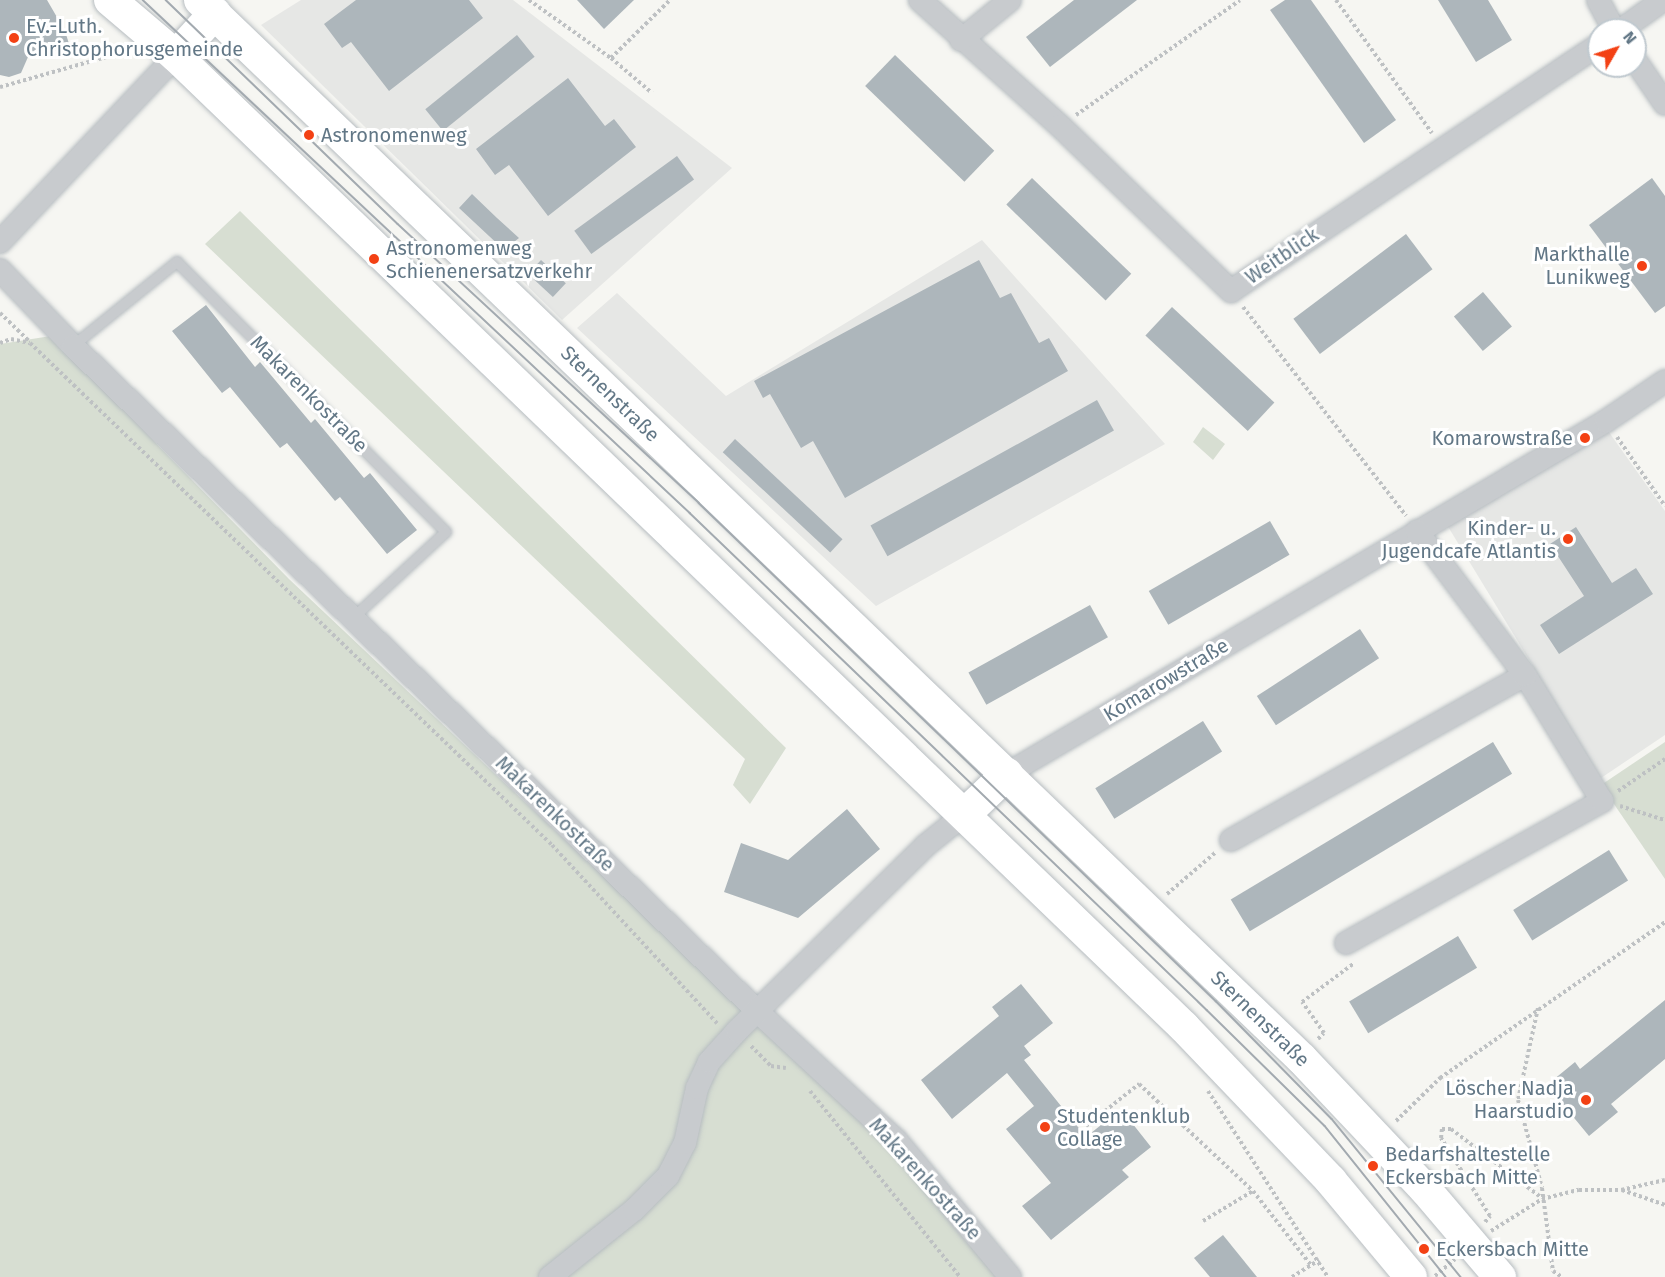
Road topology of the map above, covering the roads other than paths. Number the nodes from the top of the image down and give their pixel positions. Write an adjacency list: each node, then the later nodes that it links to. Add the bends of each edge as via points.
1 (110, 0): 10 (street)
2 (920, 0): 9 (street, Weitblick)
3 (1010, 0): 9 (street)
4 (1598, 0): 7 (street)
5 (1663, 0): 8 (street)
6 (215, 4): 10 (street, Sternenstraße); 21 (street, Sternenstraße)
7 (1608, 18)
8 (1638, 18)
9 (961, 40): 11 (street, Weitblick, via 1060,126 1231,291)
10 (168, 49): 14 (street); 22 (street)
11 (1587, 53)
12 (1647, 78): 13 (street)
13 (1665, 104)
14 (0, 243)
15 (0, 270): 16 (street, Makarenkostraße)
16 (73, 346): 19 (street, Makarenkostraße); 19 (lane, Makarenkostraße, via 177,262 446,532)
17 (1665, 381): 18 (street, Komarowstraße, via 1606,421)
18 (1417, 531): 20 (street); 21 (street, Komarowstraße)
19 (353, 618): 25 (street, Makarenkostraße)
20 (1525, 675): 23 (street); 24 (street, via 1602,801)
21 (1007, 774): 22 (street); 29 (street, Sternenstraße, via 1302,1059 1378,1137)
22 (965, 814): 25 (street, via 925,846); 28 (street, via 1239,1082)
23 (1231, 840)
24 (1346, 943)
25 (758, 1011): 26 (street, via 709,1062 697,1088 684,1143 668,1176 634,1210); 27 (street, Makarenkostraße, via 896,1140)
26 (550, 1277)
27 (1010, 1277)
28 (1411, 1277)
29 (1500, 1277)

